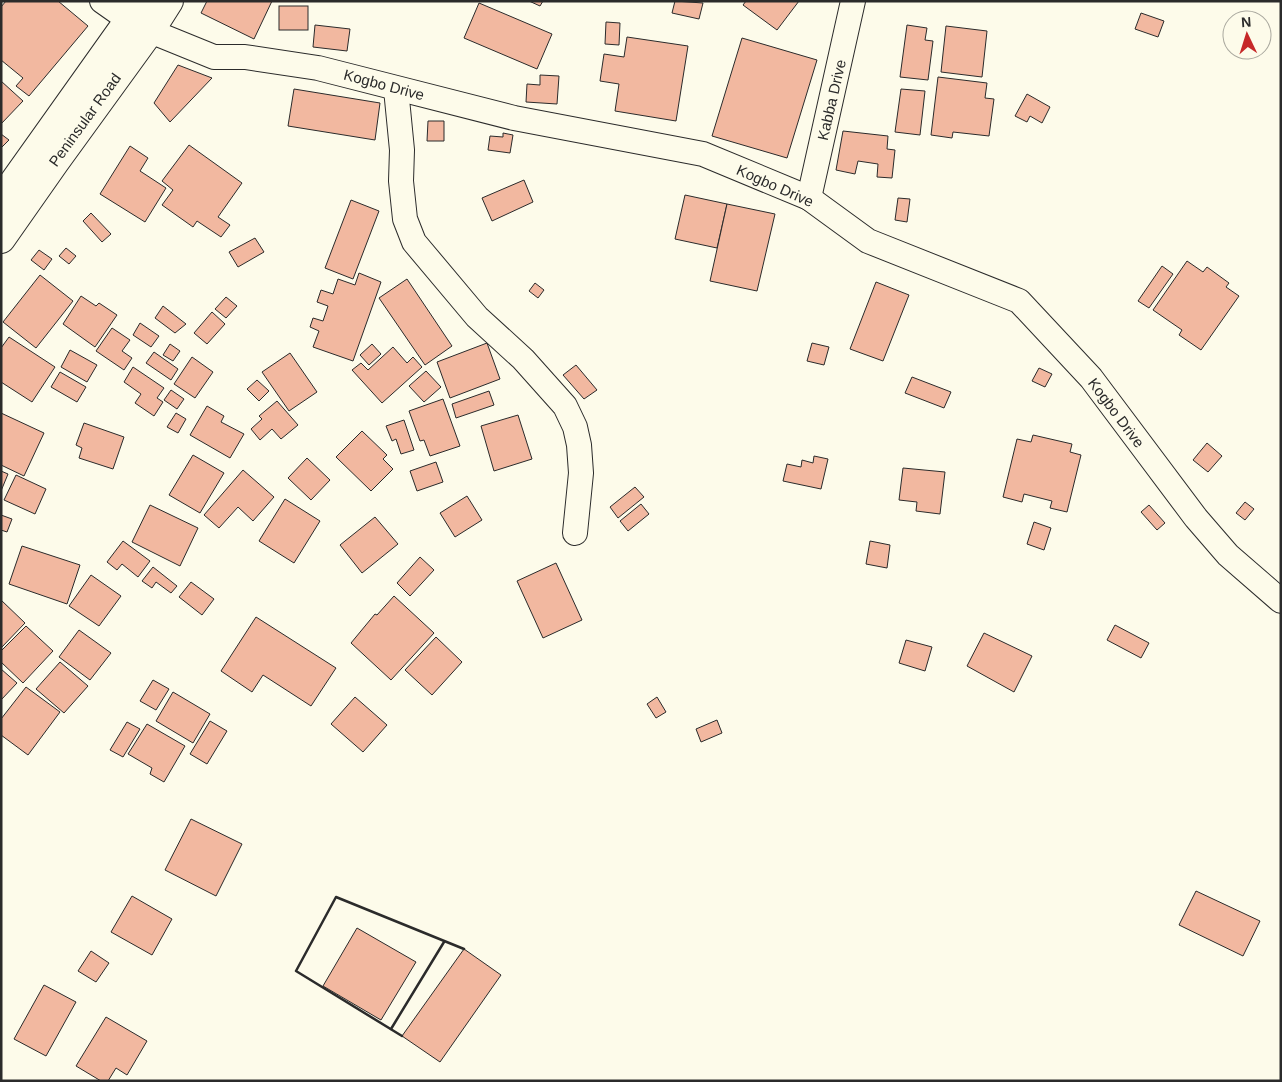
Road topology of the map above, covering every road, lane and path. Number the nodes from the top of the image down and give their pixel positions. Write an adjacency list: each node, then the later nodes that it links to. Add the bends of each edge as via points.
1 (102, 1): 4 (street, Kogbo Drive)
2 (169, 1): 4 (main road, Peninsular Road)
3 (854, 1): 6 (street, Kabba Drive)
4 (139, 18): 5 (street, Kogbo Drive, via 214,57 245,57 318,68); 7 (main road, Peninsular Road); 8 (main road, Peninsular Road, via 55,162)
5 (396, 89): 6 (street, Kogbo Drive, via 514,118 703,154); 9 (street, via 405,219 414,242 477,317 523,359 565,406 579,444 581,474)
6 (809, 198): 10 (street, Kogbo Drive, via 868,241 1020,301 1091,378 1208,533)
7 (1, 200)
8 (1, 239)
9 (575, 532)
10 (1281, 601)

